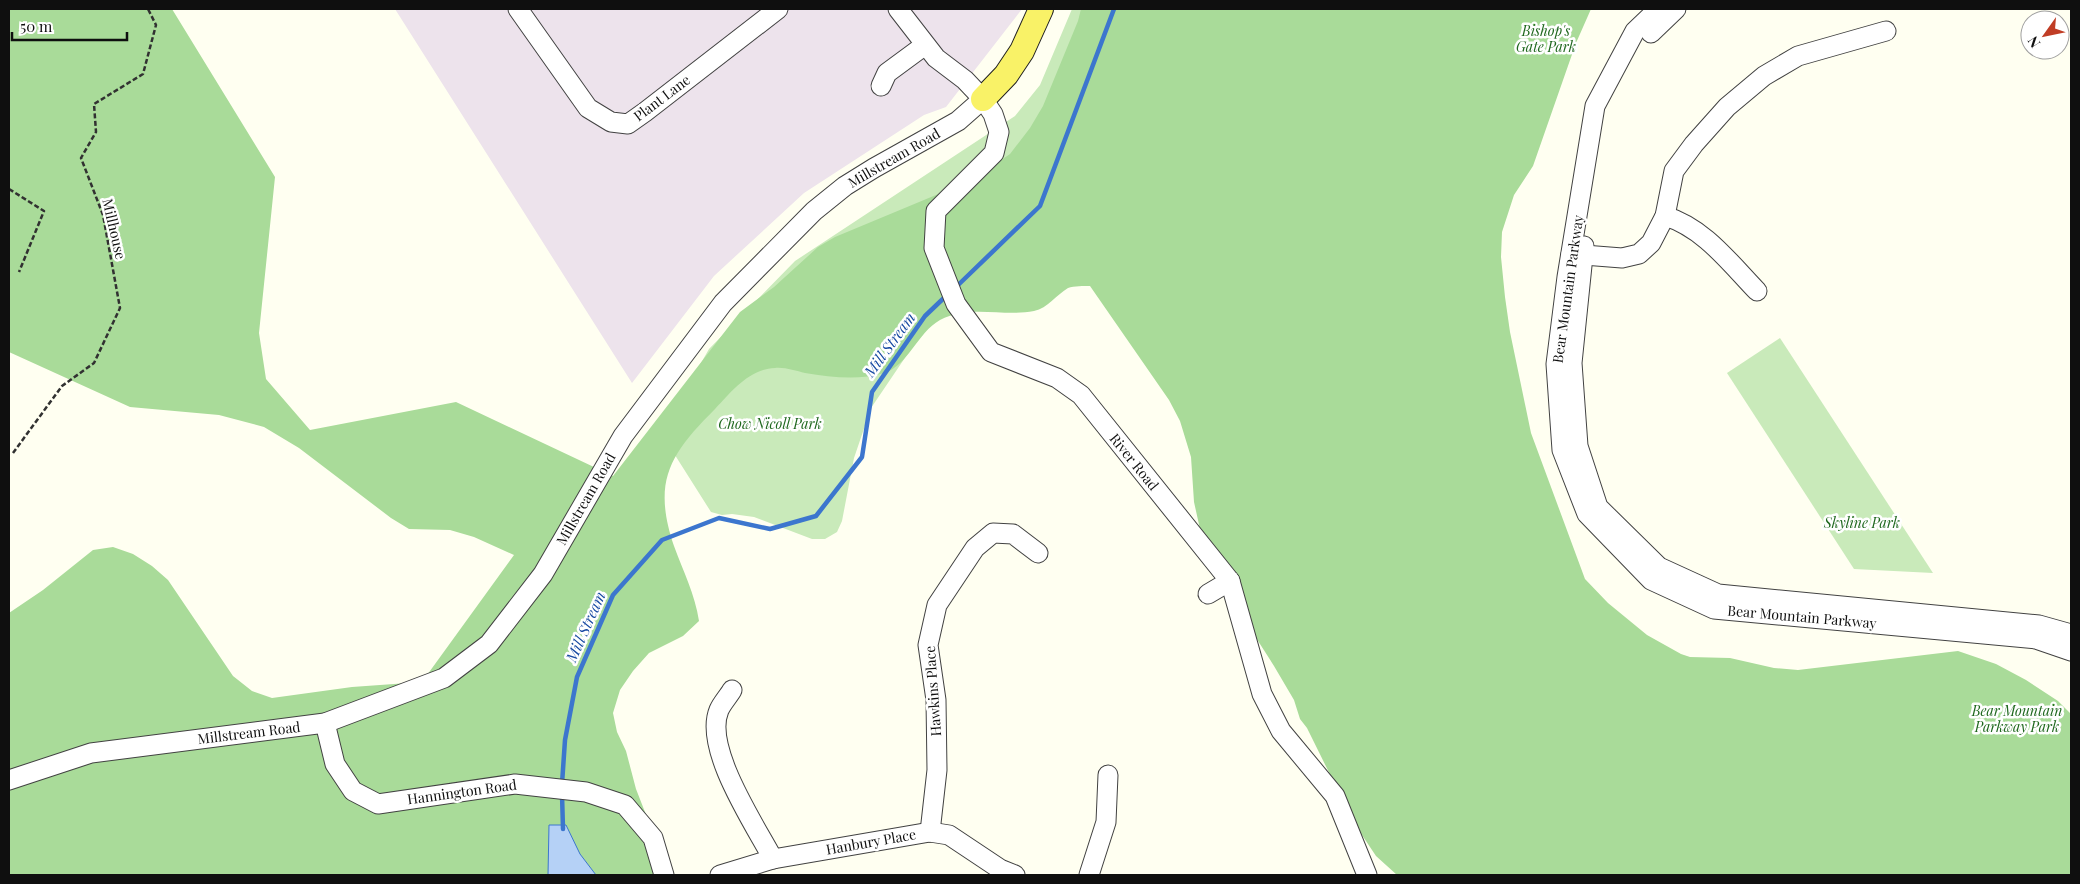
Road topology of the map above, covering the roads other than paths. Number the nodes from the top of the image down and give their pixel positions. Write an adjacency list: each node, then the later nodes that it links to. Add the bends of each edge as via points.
1 (518, 9): 2 (street, Plant Lane, via 588,108 611,122 628,124)
2 (778, 9)
3 (898, 9): 8 (street, River Road)
4 (1040, 9): 10 (main road, Millstream Road, via 1022,51 1006,75)
5 (1658, 9): 12 (street, Bear Mountain Parkway, via 1635,32 1595,106)
6 (1676, 9): 12 (street, Bear Mountain Parkway, via 1643,41 1608,106)
7 (1886, 32): 11 (street, via 1798,56 1764,76 1728,107 1694,144 1674,172)
8 (924, 44): 9 (street, via 887,73); 10 (street, River Road)
9 (881, 86)
10 (982, 99): 15 (street, River Road, via 999,132 994,153 936,211 934,248 956,304 992,352 1056,378 1080,395); 20 (street, Millstream Road, via 958,121 874,168 814,211 723,303 623,436 543,574 489,644 444,678)
11 (1664, 216): 12 (street, via 1651,243 1638,254 1622,258); 13 (street, via 1686,224 1710,241)
12 (1577, 254): 17 (street, Bear Mountain Parkway, via 1572,363 1578,446 1598,507 1659,567 1718,594 2038,625); 18 (street, Bear Mountain Parkway, via 1556,364 1562,450 1586,514 1651,580 1714,608 2036,639)
13 (1757, 291)
14 (1038, 553): 23 (street, Hawkins Place, via 1013,534 993,533 975,548 937,605 928,645 936,708 937,770)
15 (1230, 581): 16 (street); 29 (street, River Road, via 1262,694 1281,731 1335,796)
16 (1208, 594)
17 (2071, 634)
18 (2071, 651)
19 (732, 690): 24 (street, via 719,711 716,736 728,775)
20 (325, 723): 22 (street, Millstream Road, via 91,753); 25 (street, Hannington Road, via 335,764 353,791 378,804 515,784 586,792 625,805 653,838)
21 (1108, 775): 28 (street, via 1106,822)
22 (9, 780)
23 (930, 832): 24 (street, Hanbury Place); 27 (street, Hanbury Place, via 949,835 1000,869)
24 (773, 859): 26 (street, Hanbury Place)
25 (664, 875)
26 (720, 875)
27 (1015, 875)
28 (1089, 875)
29 (1367, 875)

